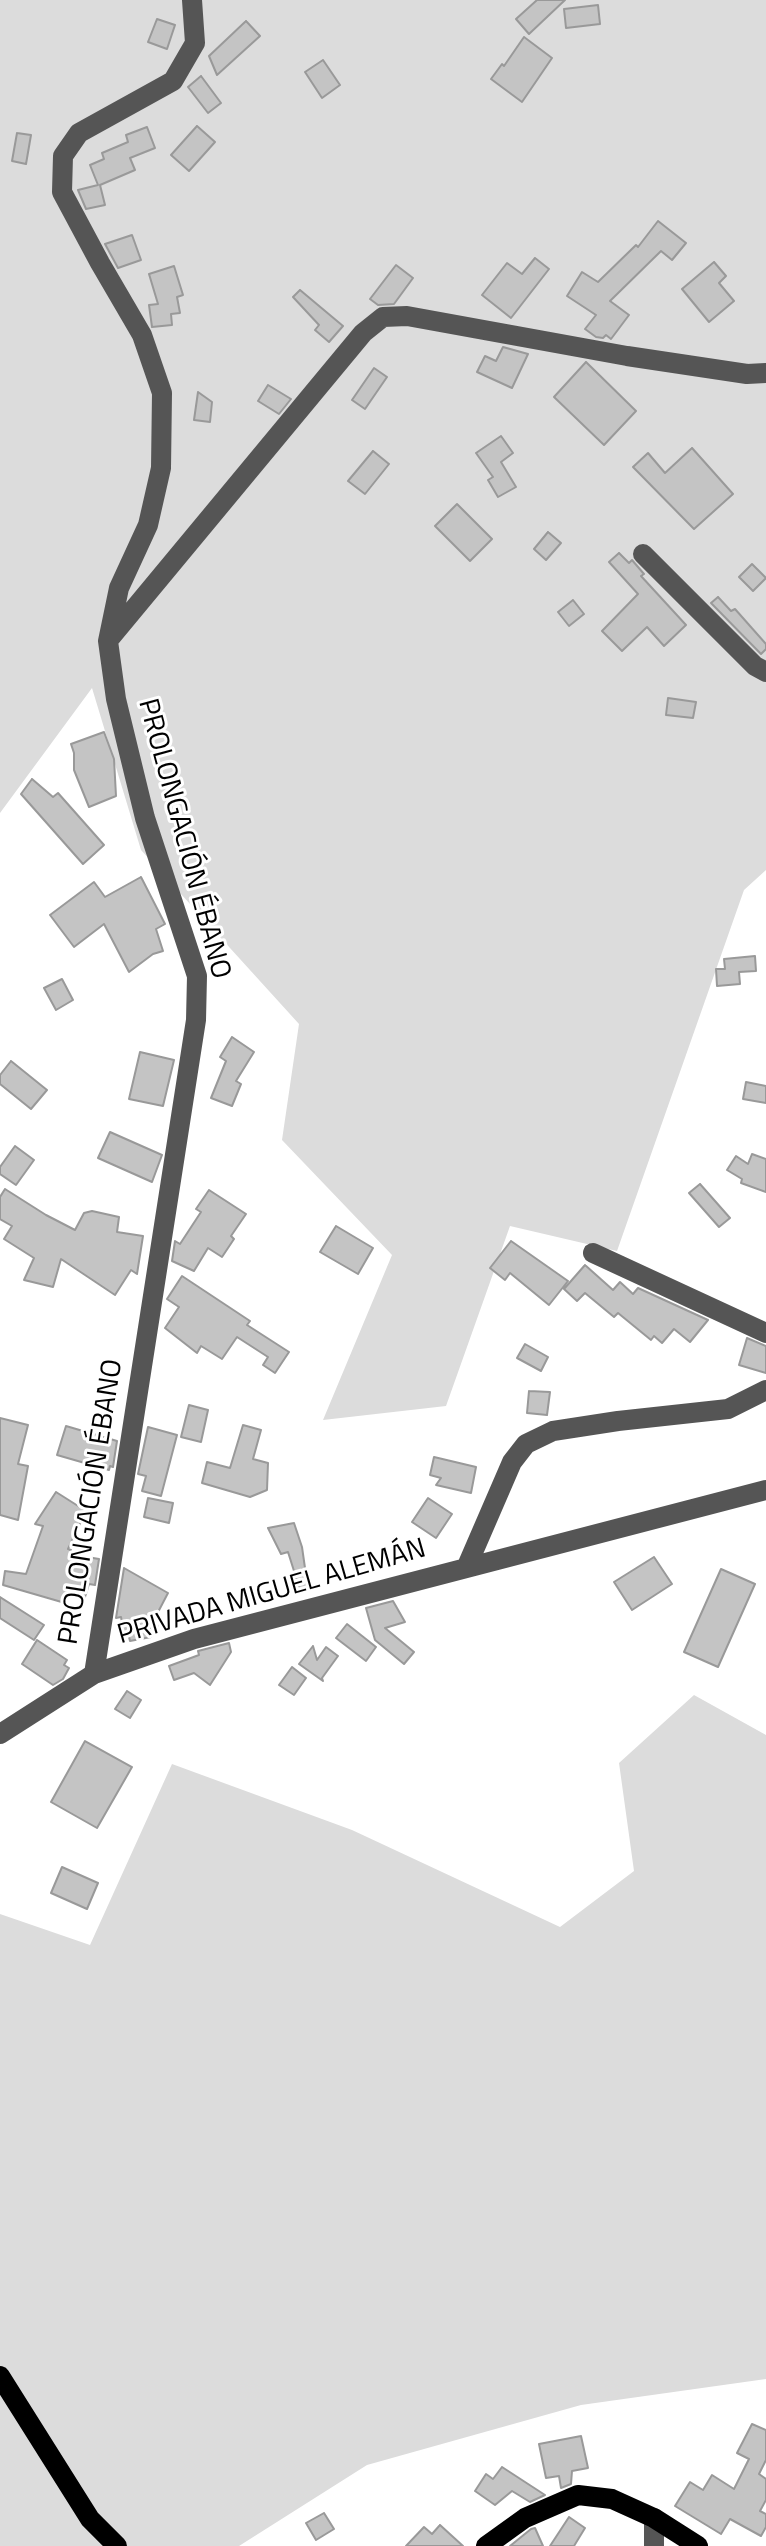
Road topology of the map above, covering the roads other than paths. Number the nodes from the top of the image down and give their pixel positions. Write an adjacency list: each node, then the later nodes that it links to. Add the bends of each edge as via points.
1 (192, 0): 4 (street, PROLONGACIÓN ÉBANO, via 195,43 173,81 79,133 63,156 62,192 142,335 162,393 161,468 148,525 119,588)
2 (766, 373): 4 (street, via 627,356 407,316 383,317 363,333)
3 (643, 554): 5 (street)
4 (108, 641): 11 (street, PROLONGACIÓN ÉBANO, via 116,699 145,818 197,976 196,1020)
5 (766, 672)
6 (593, 1253): 7 (street)
7 (766, 1333)
8 (766, 1390): 10 (street, via 728,1409 553,1431 526,1444 512,1462)
9 (766, 1490): 10 (street, PRIVADA MIGUEL ALEMÁN)
10 (467, 1566): 11 (street, PRIVADA MIGUEL ALEMÁN, via 194,1639)
11 (94, 1674): 12 (street, PROLONGACIÓN ÉBANO)
12 (0, 1734)
13 (0, 2376): 15 (main road, via 90,2519)
14 (654, 2518): 16 (main road, via 612,2499 578,2495 525,2518); 17 (street); 18 (main road)
15 (117, 2546)
16 (486, 2546)
17 (654, 2546)
18 (698, 2546)

